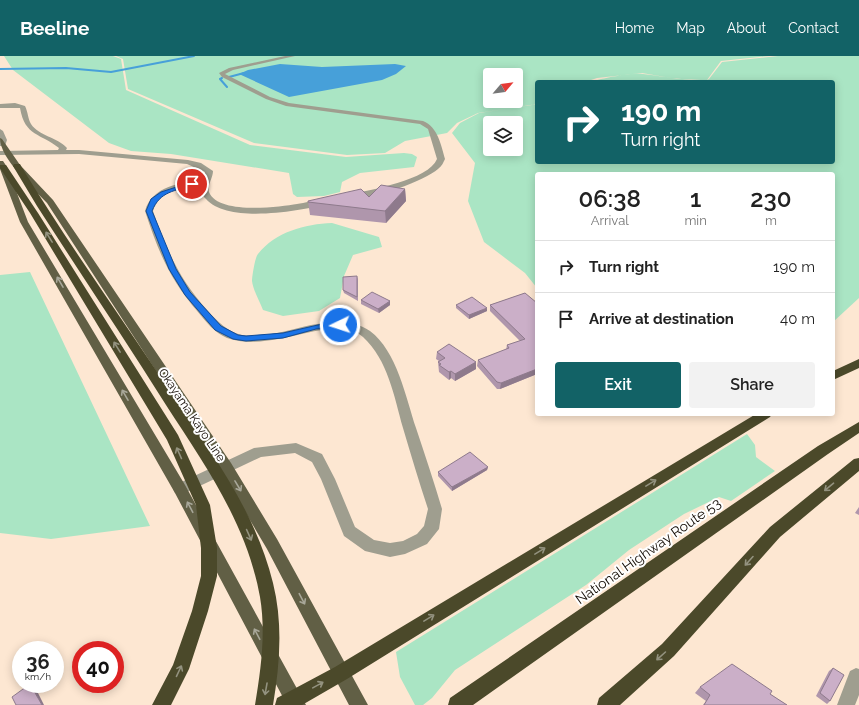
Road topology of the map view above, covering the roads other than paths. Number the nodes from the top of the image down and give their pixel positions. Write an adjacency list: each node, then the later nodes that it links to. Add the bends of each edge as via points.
1 (292, 56): 9 (street, via 222,73 268,98 288,105 421,122 431,129 441,159 439,164 395,188 267,211 221,206 207,196)
2 (0, 106): 5 (street, via 23,107 29,127 60,144 64,148)
3 (0, 131): 4 (street, via 4,140)
4 (1, 142): 8 (main road, Okayama Kayo Line)
5 (61, 152): 6 (street); 9 (street, via 188,162 209,171)
6 (0, 153)
7 (2, 165): 16 (main road, one-way to 7, via 24,222); 20 (highway, one-way to 7, via 180,670 209,576 209,548 203,505 173,439)
8 (17, 166): 15 (main road, Okayama Kayo Line, via 50,202); 21 (highway, one-way to 21, via 41,207 222,480 257,553 269,602 269,676)
9 (206, 183): 15 (street, via 192,184 163,193 153,200 149,211 172,269 187,294 218,328 236,337 246,339 277,336 331,324 349,326 370,337 386,358 392,372 431,493 435,509 431,529 422,539 405,547 390,550 370,546 350,531 317,458 296,448 259,452)
10 (859, 363): 11 (highway)
11 (836, 374)
12 (763, 416): 17 (highway, one-way to 12)
13 (859, 427): 23 (highway, National Highway Route 53)
14 (859, 463): 24 (highway, one-way to 24, via 775,532 668,650)
15 (226, 467): 16 (street); 17 (main road, Okayama Kayo Line, one-way to 17, via 272,544)
16 (180, 489): 19 (main road, one-way to 16)
17 (341, 673): 19 (highway, one-way to 17); 22 (main road, Okayama Kayo Line)
18 (859, 678): 25 (street, via 856,677)
19 (291, 703)
20 (161, 705)
21 (264, 705)
22 (359, 705)
23 (458, 705)
24 (606, 705)
25 (846, 705)

